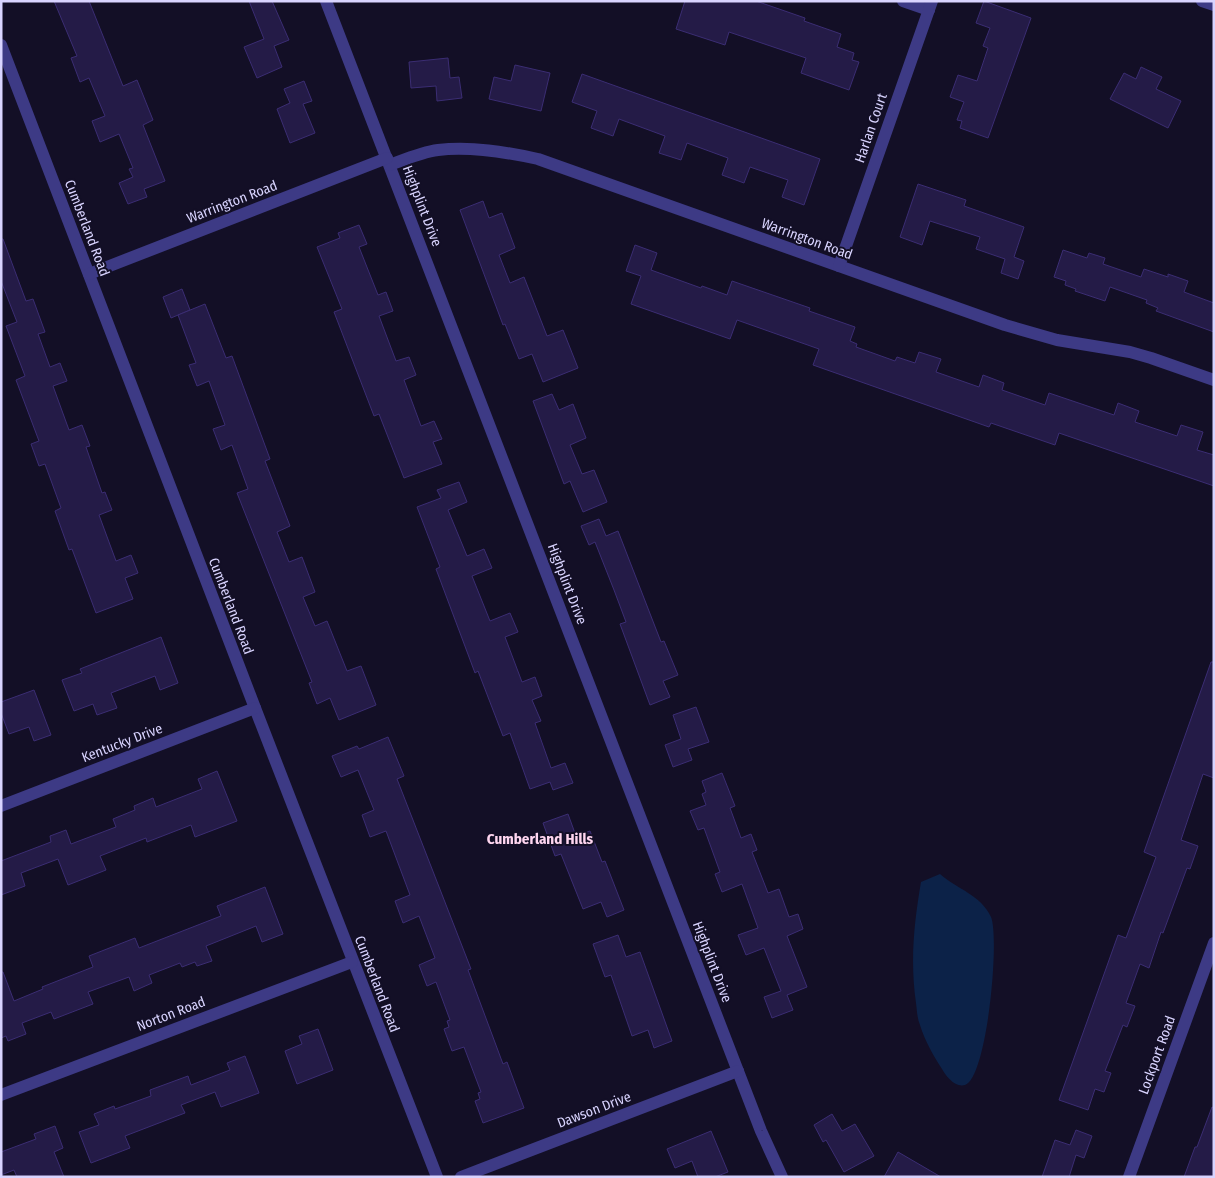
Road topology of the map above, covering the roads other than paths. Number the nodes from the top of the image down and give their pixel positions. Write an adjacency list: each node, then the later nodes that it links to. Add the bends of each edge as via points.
1 (326, 1): 7 (street, Highplint Drive)
2 (902, 1): 5 (street)
3 (1202, 1): 4 (street)
4 (1214, 5)
5 (930, 6): 8 (street, Harlan Court)
6 (1, 45): 9 (street, Cumberland Road)
7 (389, 162): 8 (street, Warrington Road, via 438,150 489,150 538,159); 9 (street, Warrington Road); 15 (street, Highplint Drive)
8 (839, 266): 10 (street, Warrington Road, via 1031,333 1130,352)
9 (89, 274): 11 (street, Cumberland Road)
10 (1214, 380)
11 (254, 708): 12 (street, Kentucky Drive); 14 (street, Cumberland Road)
12 (1, 806)
13 (1214, 943): 20 (street, Lockport Road)
14 (352, 962): 16 (street, Norton Road); 17 (street, Cumberland Road)
15 (738, 1071): 18 (street, Dawson Drive); 19 (street, Highplint Drive)
16 (1, 1095)
17 (437, 1177)
18 (461, 1177)
19 (782, 1177)
20 (1129, 1177)

